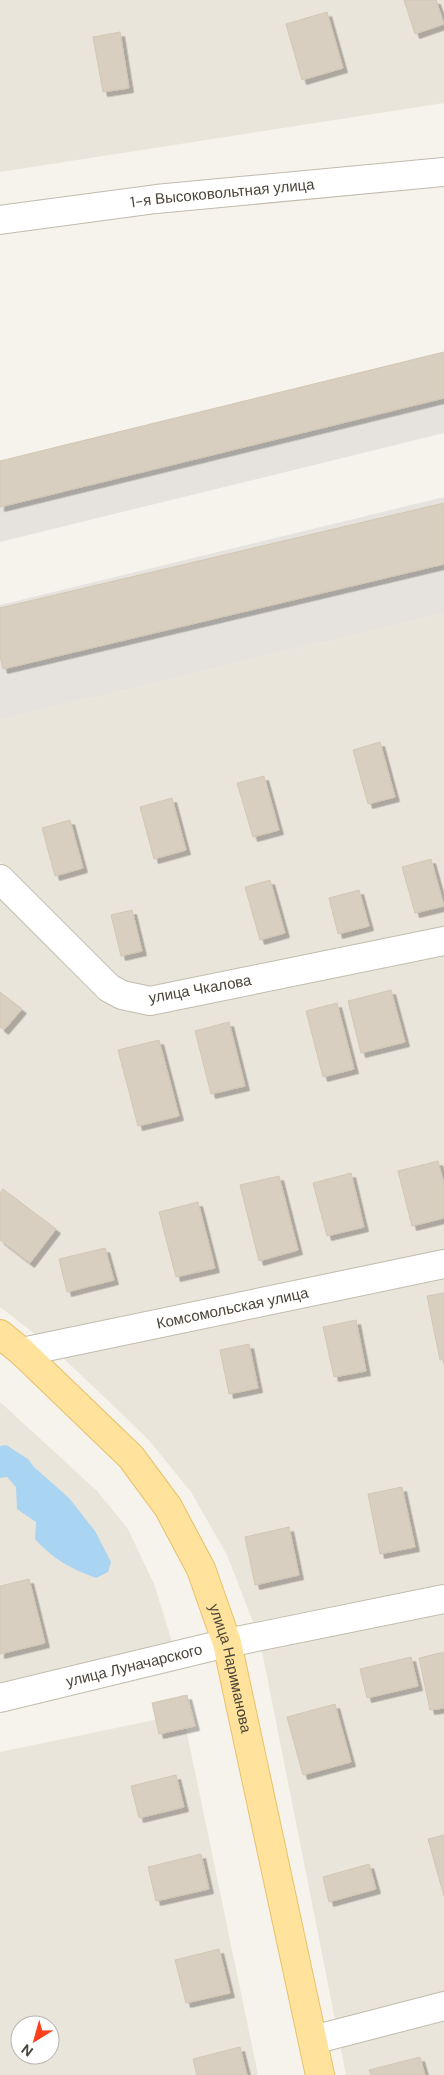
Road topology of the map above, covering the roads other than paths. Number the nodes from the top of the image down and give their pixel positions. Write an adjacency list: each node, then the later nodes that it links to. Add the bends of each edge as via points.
1 (444, 172): 2 (street, 1-я Высоковольтная улица, via 156,199)
2 (0, 220)
3 (0, 878): 4 (street, улица Чкалова, via 96,977 122,995 136,999 150,1000)
4 (444, 941)
5 (444, 1264): 7 (street, Комсомольская улица)
6 (0, 1334): 7 (main road, улица Нариманова)
7 (22, 1352): 9 (main road, улица Нариманова, via 131,1457 168,1507 201,1568)
8 (444, 1599): 9 (street, улица Луначарского)
9 (227, 1643): 10 (street, улица Луначарского); 12 (main road, улица Нариманова)
10 (0, 1698)
11 (444, 2006): 12 (street)
12 (313, 2040): 13 (main road, улица Нариманова)
13 (320, 2075)

